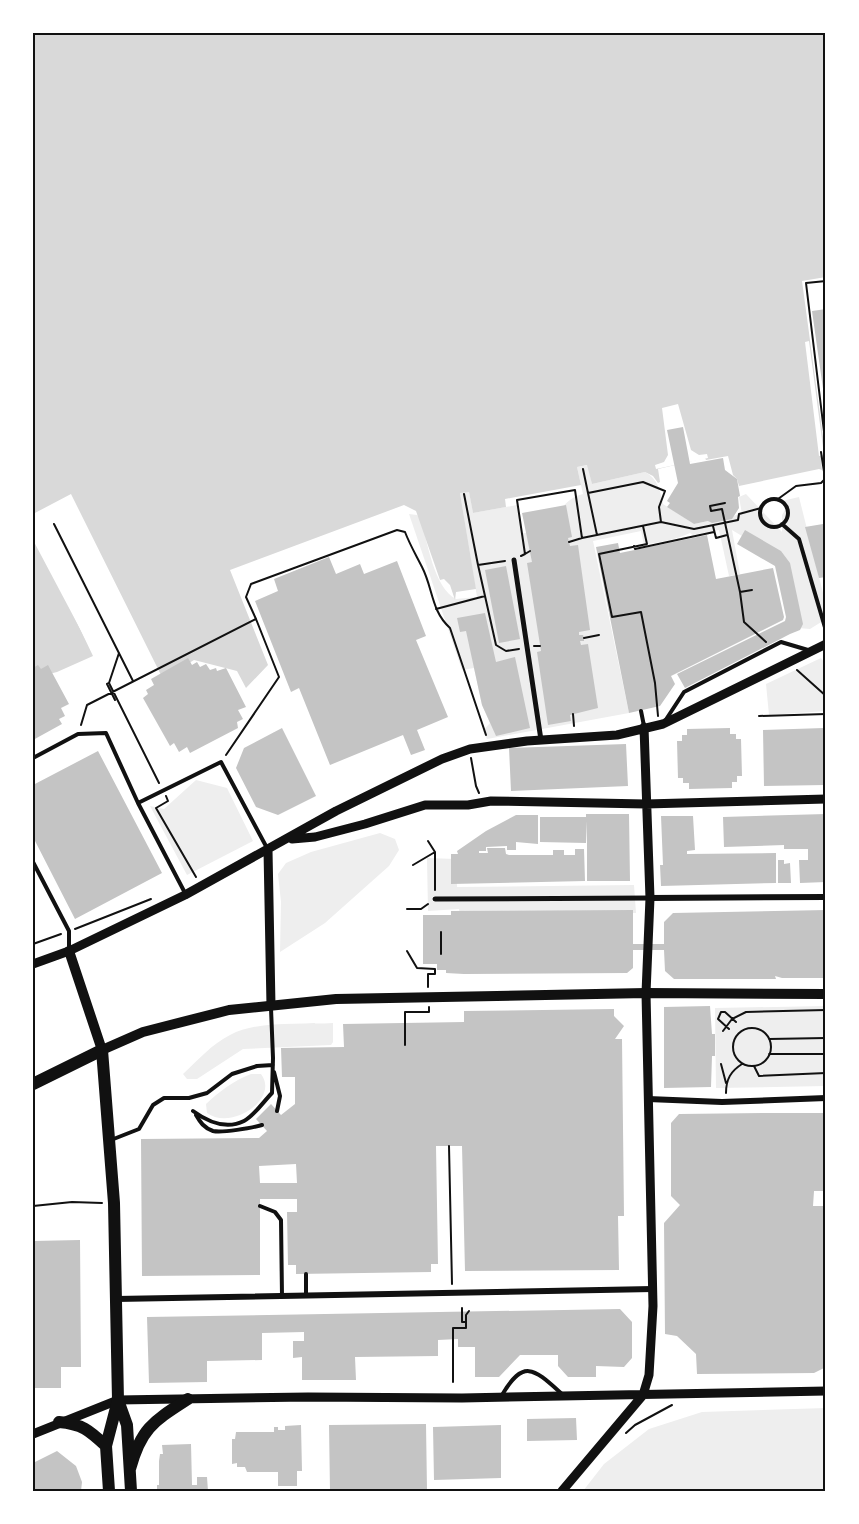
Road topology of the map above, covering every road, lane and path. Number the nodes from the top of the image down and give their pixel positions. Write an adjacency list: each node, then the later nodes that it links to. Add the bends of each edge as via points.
1 (826, 281): 2 (path, via 806,283)
2 (826, 448)
3 (821, 452): 5 (path)
4 (583, 469): 6 (path)
5 (825, 478): 8 (path, via 821,483 796,486)
6 (588, 493): 11 (path, via 643,482 665,491 659,507); 18 (path)
7 (464, 494): 25 (path)
8 (778, 499): 10 (lane, via 766,501); 13 (lane, via 787,508)
9 (725, 503): 17 (path, via 710,506 711,511 722,509)
10 (761, 508): 13 (lane, via 765,524); 15 (path, via 738,513 738,520)
11 (661, 522): 14 (path); 15 (path, via 694,529)
12 (54, 524): 38 (path)
13 (782, 524): 32 (lane, via 799,539)
14 (643, 525): 18 (path); 21 (path, via 646,544)
15 (713, 526): 16 (path)
16 (714, 532): 17 (path, via 716,538); 21 (path, via 635,549)
17 (727, 535): 27 (path)
18 (597, 536): 19 (path)
19 (582, 538): 20 (path); 23 (path, via 574,490 517,500)
20 (569, 542)
21 (634, 546): 50 (path, via 599,554 612,617 641,612)
22 (530, 550): 23 (path)
23 (525, 554): 24 (path)
24 (514, 560): 25 (path); 36 (street)
25 (478, 565): 28 (path)
26 (752, 590): 27 (path)
27 (740, 592): 31 (path)
28 (485, 596): 29 (path); 36 (path, via 496,645 506,651)
29 (435, 609): 30 (path, via 422,567 405,532 397,530 251,584 246,597); 55 (path, via 450,628)
30 (256, 619): 39 (path); 58 (path, via 279,677)
31 (744, 622)
32 (826, 631)
33 (599, 635): 34 (path)
34 (584, 638)
35 (826, 644): 37 (street)
36 (528, 647): 54 (street)
37 (812, 651): 46 (lane, via 781,642 684,692); 50 (street)
38 (119, 653): 39 (path); 40 (path)
39 (133, 681): 42 (path)
40 (108, 683): 42 (path); 44 (path)
41 (818, 689): 43 (path)
42 (114, 692): 52 (path, via 87,705); 59 (path)
43 (826, 696)
44 (115, 700)
45 (641, 711): 51 (lane)
46 (670, 713): 50 (lane); 50 (path)
47 (573, 714): 53 (path)
48 (826, 714): 49 (path)
49 (759, 716)
50 (661, 721): 51 (street); 51 (path)
51 (643, 724): 53 (street, via 617,735); 63 (street)
52 (78, 734): 57 (lane); 62 (lane, via 106,733)
53 (575, 737): 54 (street)
54 (541, 740): 55 (street)
55 (490, 746): 56 (street)
56 (470, 749): 61 (path, via 476,786 482,797); 64 (street, via 384,786)
57 (33, 758)
58 (221, 762): 59 (lane); 66 (lane)
59 (162, 791): 62 (lane); 70 (path, via 168,801 156,808 196,877)
60 (826, 799): 63 (street)
61 (491, 801): 63 (street); 64 (street, via 425,805 315,837)
62 (138, 803): 70 (lane)
63 (646, 804): 74 (street)
64 (287, 840): 66 (street)
65 (428, 841): 67 (path)
66 (268, 850): 71 (street); 88 (street)
67 (435, 852): 69 (path); 75 (path)
68 (33, 862): 78 (lane)
69 (413, 865)
70 (180, 884): 71 (lane)
71 (186, 895): 81 (street)
72 (157, 896): 78 (path)
73 (826, 897): 74 (street)
74 (650, 898): 75 (street); 86 (street)
75 (435, 899)
76 (407, 909): 77 (path)
77 (421, 909)
78 (69, 931): 80 (path); 81 (lane)
79 (441, 932): 83 (path)
80 (33, 944)
81 (69, 951): 84 (street); 97 (main road)
82 (407, 951): 85 (path, via 417,968)
83 (441, 954)
84 (33, 964)
85 (435, 969)
86 (646, 993): 87 (main road); 88 (main road, via 336,999); 108 (street)
87 (826, 994)
88 (271, 1006): 97 (main road, via 229,1010 143,1032); 102 (lane)
89 (826, 1010): 90 (path, via 750,1011)
90 (732, 1019): 91 (path); 92 (path); 92 (path, via 725,1012 718,1015)
91 (736, 1022)
92 (726, 1026): 93 (path); 94 (path)
93 (729, 1029)
94 (723, 1031)
95 (826, 1038): 96 (path)
96 (769, 1039): 98 (path); 101 (path, via 753,1028 741,1031 732,1048)
97 (102, 1050): 106 (main road); 112 (main road)
98 (769, 1054): 99 (path); 103 (path)
99 (826, 1054)
100 (721, 1064): 105 (path)
101 (742, 1064): 103 (path); 105 (path)
102 (273, 1065): 110 (lane, via 280,1096); 111 (lane, via 272,1093 244,1121 216,1124 194,1111 202,1125 215,1131 247,1130); 112 (lane, via 232,1074 207,1093 164,1098 153,1105 139,1129)
103 (754, 1066): 104 (path, via 759,1076)
104 (826, 1073)
105 (726, 1083): 109 (path)
106 (33, 1084)
107 (826, 1098): 109 (street)
108 (648, 1099): 109 (street); 119 (street)
109 (726, 1102)
110 (277, 1111)
111 (262, 1125)
112 (109, 1141): 114 (main road)
113 (449, 1146): 118 (path)
114 (114, 1203): 115 (path); 122 (main road)
115 (33, 1206)
116 (260, 1206): 120 (lane, via 275,1212 281,1220)
117 (306, 1274): 121 (lane)
118 (451, 1278)
119 (653, 1289): 121 (street); 128 (street, via 652,1352)
120 (282, 1297): 121 (street); 122 (street)
121 (306, 1297)
122 (116, 1299): 131 (main road)
123 (462, 1308): 125 (path, via 462,1322)
124 (469, 1311): 125 (path)
125 (466, 1322): 126 (path, via 466,1328 453,1328)
126 (453, 1382)
127 (826, 1391): 128 (street)
128 (643, 1395): 129 (street); 141 (street)
129 (565, 1396): 130 (street); 130 (lane, via 538,1374 527,1371 516,1374)
130 (500, 1397): 132 (street)
131 (118, 1400): 132 (street); 134 (street); 137 (main road); 138 (main road, via 127,1425)
132 (189, 1400): 138 (main road, via 150,1427 135,1451)
133 (674, 1404): 136 (path, via 634,1425)
134 (59, 1422): 135 (street); 137 (main road, via 87,1429)
135 (33, 1434)
136 (620, 1439)
137 (106, 1446): 139 (main road)
138 (130, 1469): 140 (main road)
139 (109, 1491)
140 (131, 1491)
141 (562, 1491)

